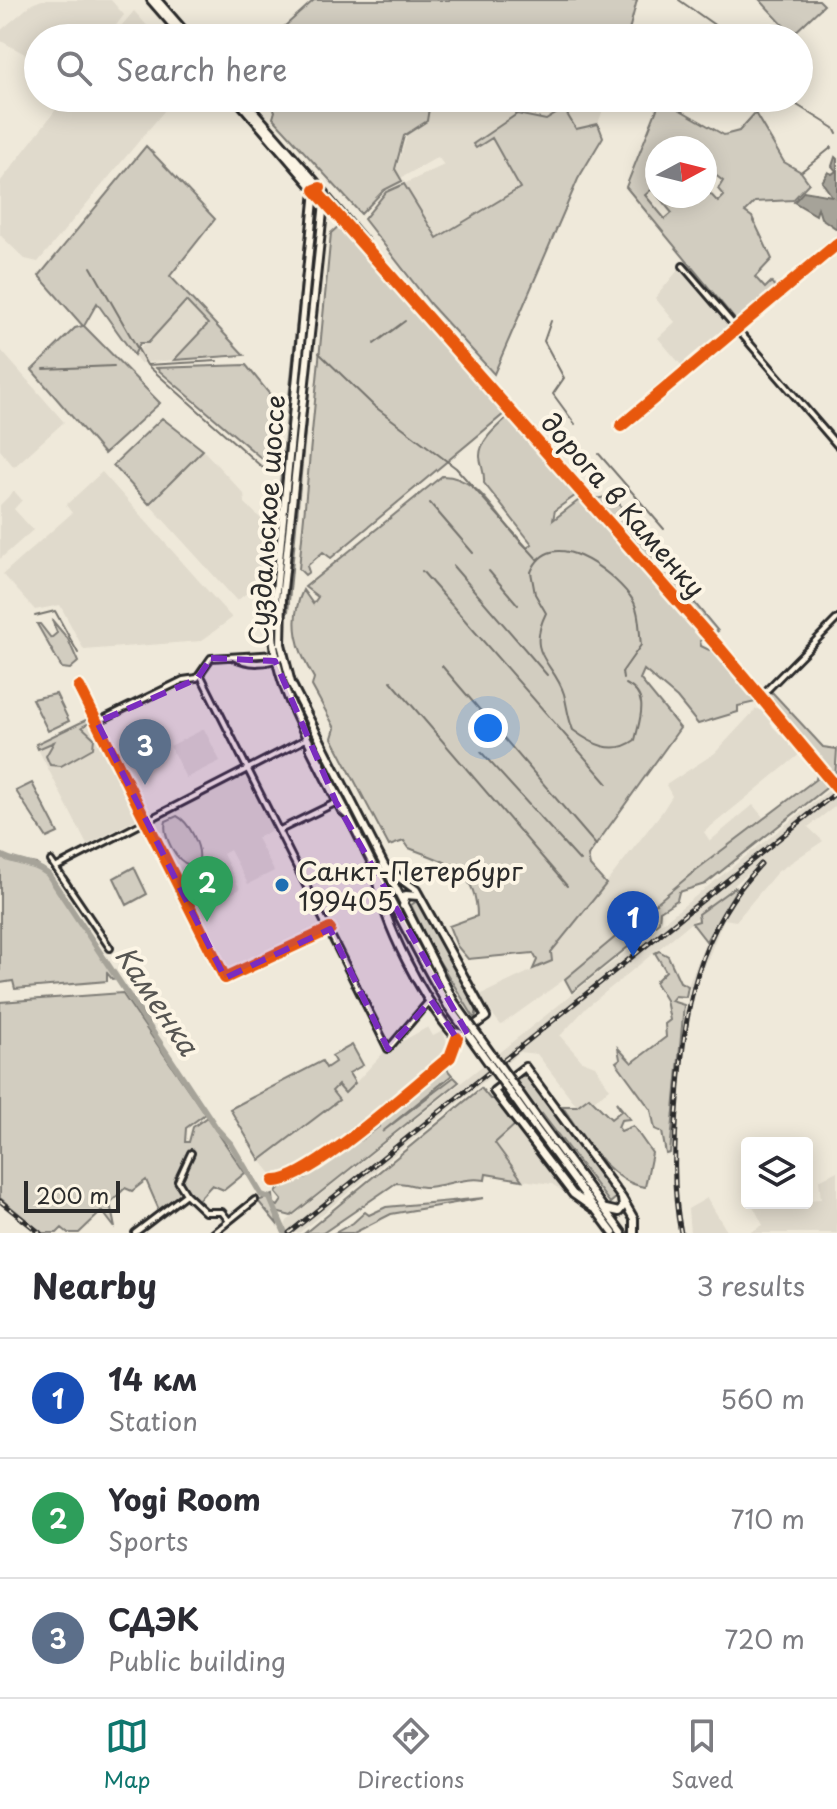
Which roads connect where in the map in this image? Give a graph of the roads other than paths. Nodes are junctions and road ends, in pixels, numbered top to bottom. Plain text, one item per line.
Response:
1 (154, 0) edge
2 (175, 24) edge
3 (249, 112) edge
4 (254, 112) edge
5 (321, 193) junction
6 (837, 244) edge
7 (683, 266) dead end
8 (738, 328) junction
9 (621, 426) dead end
10 (837, 445) edge
11 (837, 619) edge
12 (283, 656) junction
13 (274, 657) junction
14 (200, 674) junction
15 (79, 687) dead end
16 (761, 696) junction
17 (300, 719) junction
18 (97, 722) junction
19 (304, 740) junction
20 (249, 768) junction
21 (837, 788) edge
22 (336, 802) junction
23 (350, 818) junction
24 (146, 820) junction
25 (280, 830) junction
26 (51, 861) dead end
27 (384, 866) junction
28 (57, 867) junction
29 (374, 868) junction
30 (420, 898) junction
31 (403, 906) junction
32 (330, 929) junction
33 (110, 948) dead end
34 (431, 1000) junction
35 (451, 1004) junction
36 (457, 1038) junction
37 (191, 1153) dead end
38 (274, 1181) dead end
39 (186, 1194) junction
40 (622, 1198) junction
41 (255, 1200) dead end
42 (600, 1209) junction
43 (229, 1221) junction
44 (135, 1233) edge
45 (214, 1233) edge
46 (613, 1233) edge
47 (622, 1233) edge
48 (634, 1233) edge

1 - 2 main road
3 - 5 main road, дорога в Каменку
4 - 5 main road, дорога в Каменку
5 - 12 main road, Суздальское шоссе
5 - 13 main road, Суздальское шоссе
5 - 16 street, дорога в Каменку
6 - 8 street
7 - 8 street
8 - 9 street
8 - 10 street
11 - 16 street
12 - 13 street
12 - 27 main road, Суздальское шоссе
13 - 14 street
13 - 17 main road, Суздальское шоссе
14 - 18 street
14 - 20 street
15 - 18 street
16 - 21 street, дорога в Каменку
17 - 19 street
17 - 23 main road, Суздальское шоссе
18 - 24 street
19 - 20 street
19 - 22 street
20 - 24 street
20 - 25 street
22 - 23 street
22 - 25 street
23 - 29 main road, Суздальское шоссе
24 - 28 street
24 - 32 street
25 - 32 street
26 - 28 street
27 - 30 main road
27 - 31 main road, Суздальское шоссе
28 - 33 street
29 - 34 main road
29 - 35 main road, Суздальское шоссе
30 - 31 main road
30 - 36 main road
31 - 35 main road, Суздальское шоссе
32 - 34 street
34 - 36 main road
35 - 42 main road, bridge
36 - 38 street
37 - 39 street
39 - 43 street
39 - 44 street
40 - 42 main road
40 - 42 main road
40 - 48 main road
41 - 43 street
42 - 46 main road
42 - 47 main road
43 - 45 street

